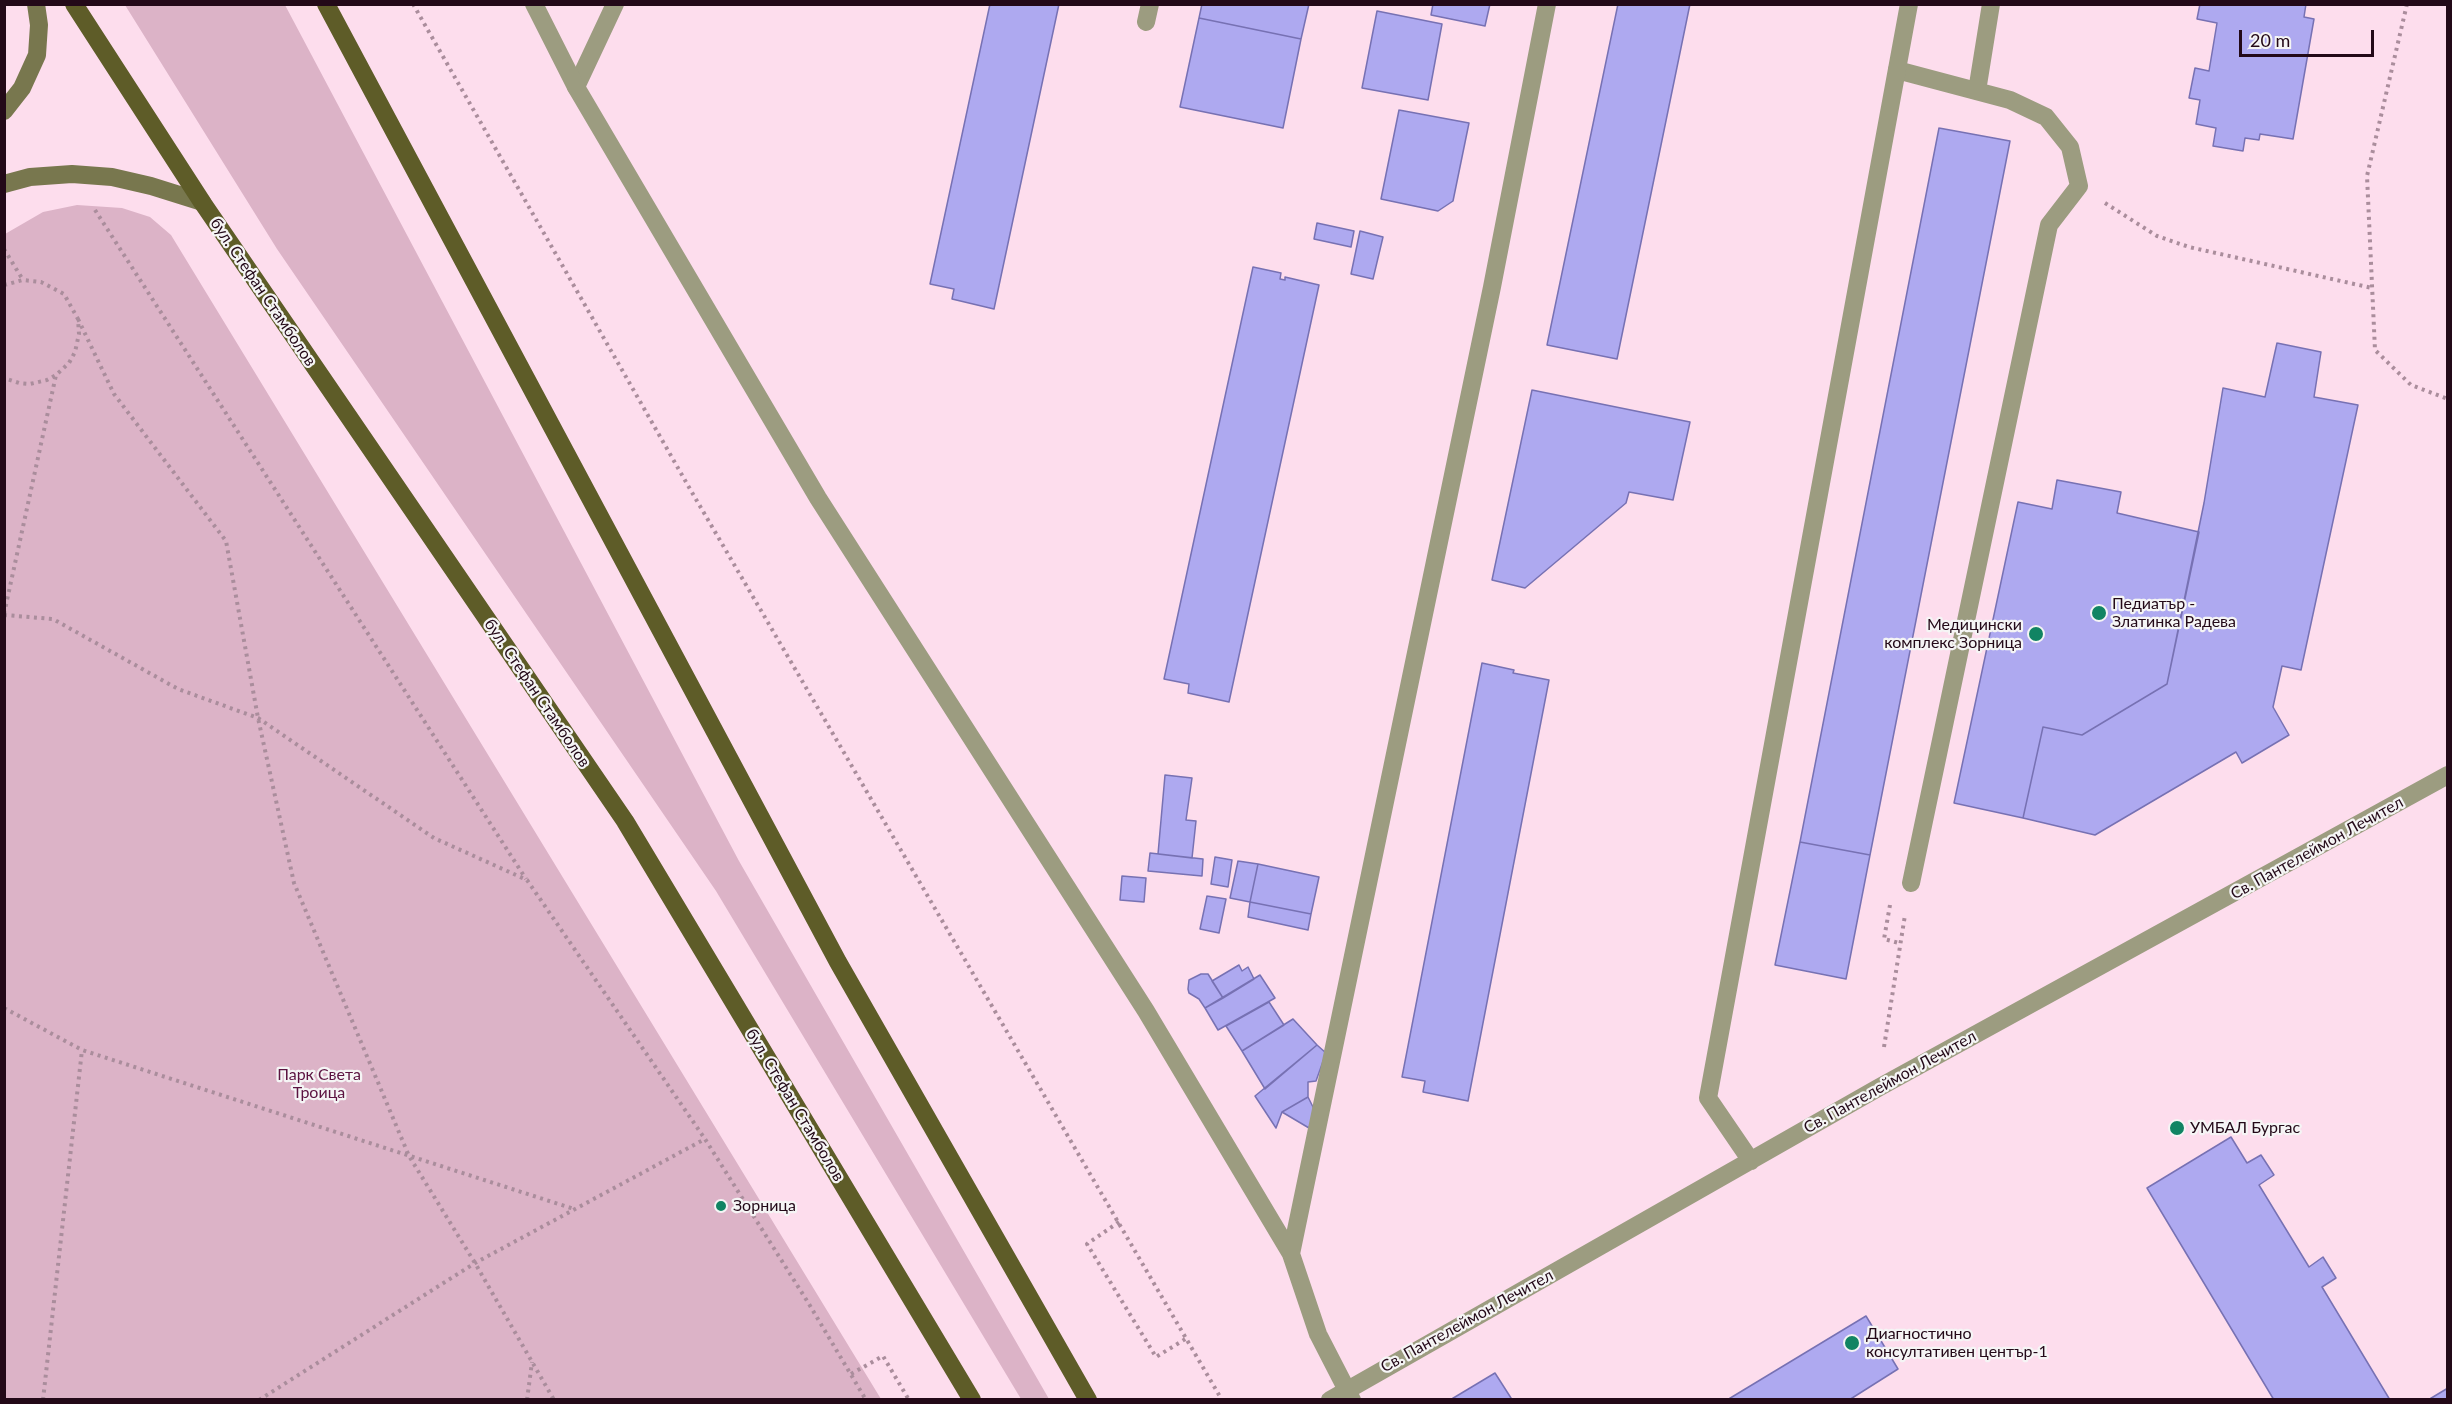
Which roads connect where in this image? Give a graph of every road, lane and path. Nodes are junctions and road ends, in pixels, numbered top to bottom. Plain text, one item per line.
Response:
1 (36, 4) edge
2 (74, 4) edge
3 (326, 4) edge
4 (413, 4) edge
5 (534, 4) edge
6 (615, 4) edge
7 (1546, 4) edge
8 (1909, 4) edge
9 (1991, 4) edge
10 (2407, 4) edge
11 (1897, 70) junction
12 (576, 87) junction
13 (1977, 91) junction
14 (4, 111) edge
15 (72, 174) junction
16 (4, 184) edge
17 (2079, 186) junction
18 (202, 202) junction
19 (4, 249) edge
20 (23, 280) junction
21 (4, 285) edge
22 (2372, 288) junction
23 (78, 319) junction
24 (56, 375) junction
25 (4, 378) edge
26 (2448, 399) edge
27 (4, 614) edge
28 (258, 718) junction
29 (2445, 780) edge
30 (527, 880) junction
31 (1911, 883) dead end
32 (1884, 939) dead end
33 (4, 1008) edge
34 (82, 1050) junction
35 (1878, 1088) junction
36 (705, 1139) junction
37 (410, 1156) junction
38 (1751, 1161) junction
39 (575, 1209) junction
40 (1119, 1222) junction
41 (1291, 1254) junction
42 (475, 1263) junction
43 (1186, 1338) junction
44 (533, 1361) junction
45 (851, 1374) junction
46 (1349, 1394) edge
47 (43, 1400) edge
48 (259, 1400) edge
49 (527, 1400) edge
50 (554, 1400) edge
51 (866, 1400) edge
52 (909, 1400) edge
53 (972, 1400) edge
54 (1088, 1400) edge
55 (1222, 1400) edge
56 (1330, 1400) edge

1 - 14 main road
2 - 18 main road, бул. Стефан Стамболов
3 - 54 main road
4 - 40 path
5 - 12 street
6 - 12 street
7 - 41 street
8 - 11 street
9 - 13 street
10 - 22 path
11 - 13 street
11 - 38 street
12 - 41 street
13 - 17 street
15 - 16 main road
15 - 18 main road
15 - 30 path
17 - 22 path
17 - 31 street
18 - 53 main road, бул. Стефан Стамболов
19 - 20 path
20 - 21 path
20 - 23 path
22 - 26 path
23 - 24 path
23 - 28 path
24 - 25 path
24 - 27 path
27 - 28 path
28 - 30 path
28 - 37 path
29 - 35 street, Св. Пантелеймон Лечител
30 - 36 path
32 - 35 path
33 - 34 path
34 - 37 path
34 - 47 path
35 - 38 street, Св. Пантелеймон Лечител
36 - 39 path
36 - 45 path
37 - 39 path
37 - 42 path
38 - 46 street, Св. Пантелеймон Лечител
39 - 42 path
40 - 43 path
40 - 43 path
41 - 46 street
42 - 44 path
42 - 48 path
43 - 55 path
44 - 49 path
44 - 50 path
45 - 51 path
45 - 52 path
46 - 56 street, Св. Пантелеймон Лечител

